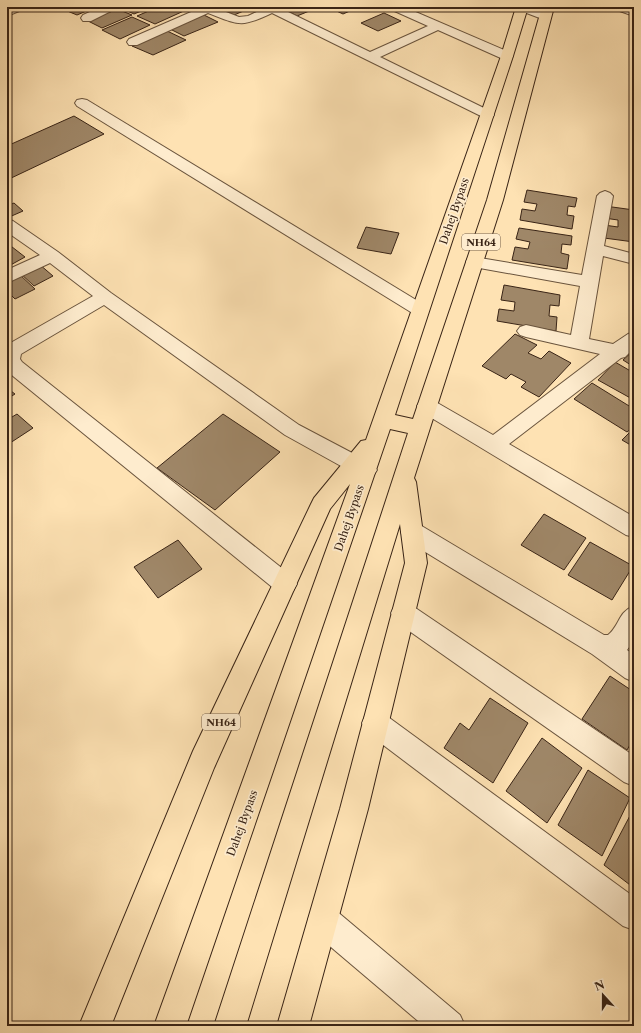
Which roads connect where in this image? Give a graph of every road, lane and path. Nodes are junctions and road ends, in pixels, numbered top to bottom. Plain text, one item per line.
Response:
1 (20, 7) edge
2 (111, 7) edge
3 (394, 7) edge
4 (521, 7) edge
5 (618, 7) edge
6 (205, 8) edge
7 (275, 8) edge
8 (7, 12) edge
9 (547, 12) edge
10 (634, 12) edge
11 (87, 18) dead end
12 (438, 26) junction
13 (133, 42) dead end
14 (507, 56) junction
15 (370, 57) junction
16 (82, 103) dead end
17 (487, 115) junction
18 (605, 196) dead end
19 (7, 224) edge
20 (596, 249) junction
21 (52, 256) junction
22 (634, 260) edge
23 (474, 262) junction
24 (7, 277) edge
25 (590, 282) junction
26 (105, 297) junction
27 (420, 310) junction
28 (526, 331) dead end
29 (634, 338) edge
30 (578, 343) junction
31 (618, 352) junction
32 (427, 406) junction
33 (380, 428) junction
34 (420, 428) junction
35 (494, 445) junction
36 (360, 467) junction
37 (404, 475) junction
38 (634, 528) edge
39 (412, 532) junction
40 (285, 584) junction
41 (403, 613) junction
42 (634, 617) edge
43 (601, 646) junction
44 (634, 670) edge
45 (375, 723) junction
46 (634, 772) edge
47 (634, 915) edge
48 (323, 920) junction
49 (95, 1026) edge
50 (170, 1026) edge
51 (230, 1026) edge
52 (293, 1026) edge
53 (449, 1026) edge

1 - 8 street
2 - 11 street
3 - 12 street
4 - 9 street
4 - 14 highway, Dahej Bypass / NH64
5 - 10 street
6 - 7 street
6 - 13 street
7 - 15 street
9 - 23 highway, NH64
12 - 14 street
12 - 15 street
14 - 17 highway, Dahej Bypass / NH64
15 - 17 street
16 - 27 street
17 - 27 highway, Dahej Bypass / NH64
18 - 20 street
19 - 21 street
20 - 22 street
20 - 25 street
21 - 24 street
21 - 26 street
23 - 25 street
23 - 32 highway, NH64
25 - 30 street
26 - 36 street
26 - 40 street
27 - 33 highway, Dahej Bypass / NH64
28 - 30 street
29 - 31 street
30 - 31 street
31 - 35 street
32 - 34 highway, NH64
32 - 35 street
33 - 34 highway
33 - 36 highway, NH64
34 - 37 highway, NH64
35 - 38 street
36 - 40 highway, NH64
36 - 50 highway, Dahej Bypass
37 - 39 highway, NH64
37 - 51 highway
39 - 41 highway, NH64
39 - 43 street
40 - 49 highway, NH64
41 - 45 highway, NH64
41 - 46 street
42 - 43 street
43 - 44 street
45 - 47 street
45 - 48 highway, NH64
48 - 52 highway, NH64
48 - 53 street

